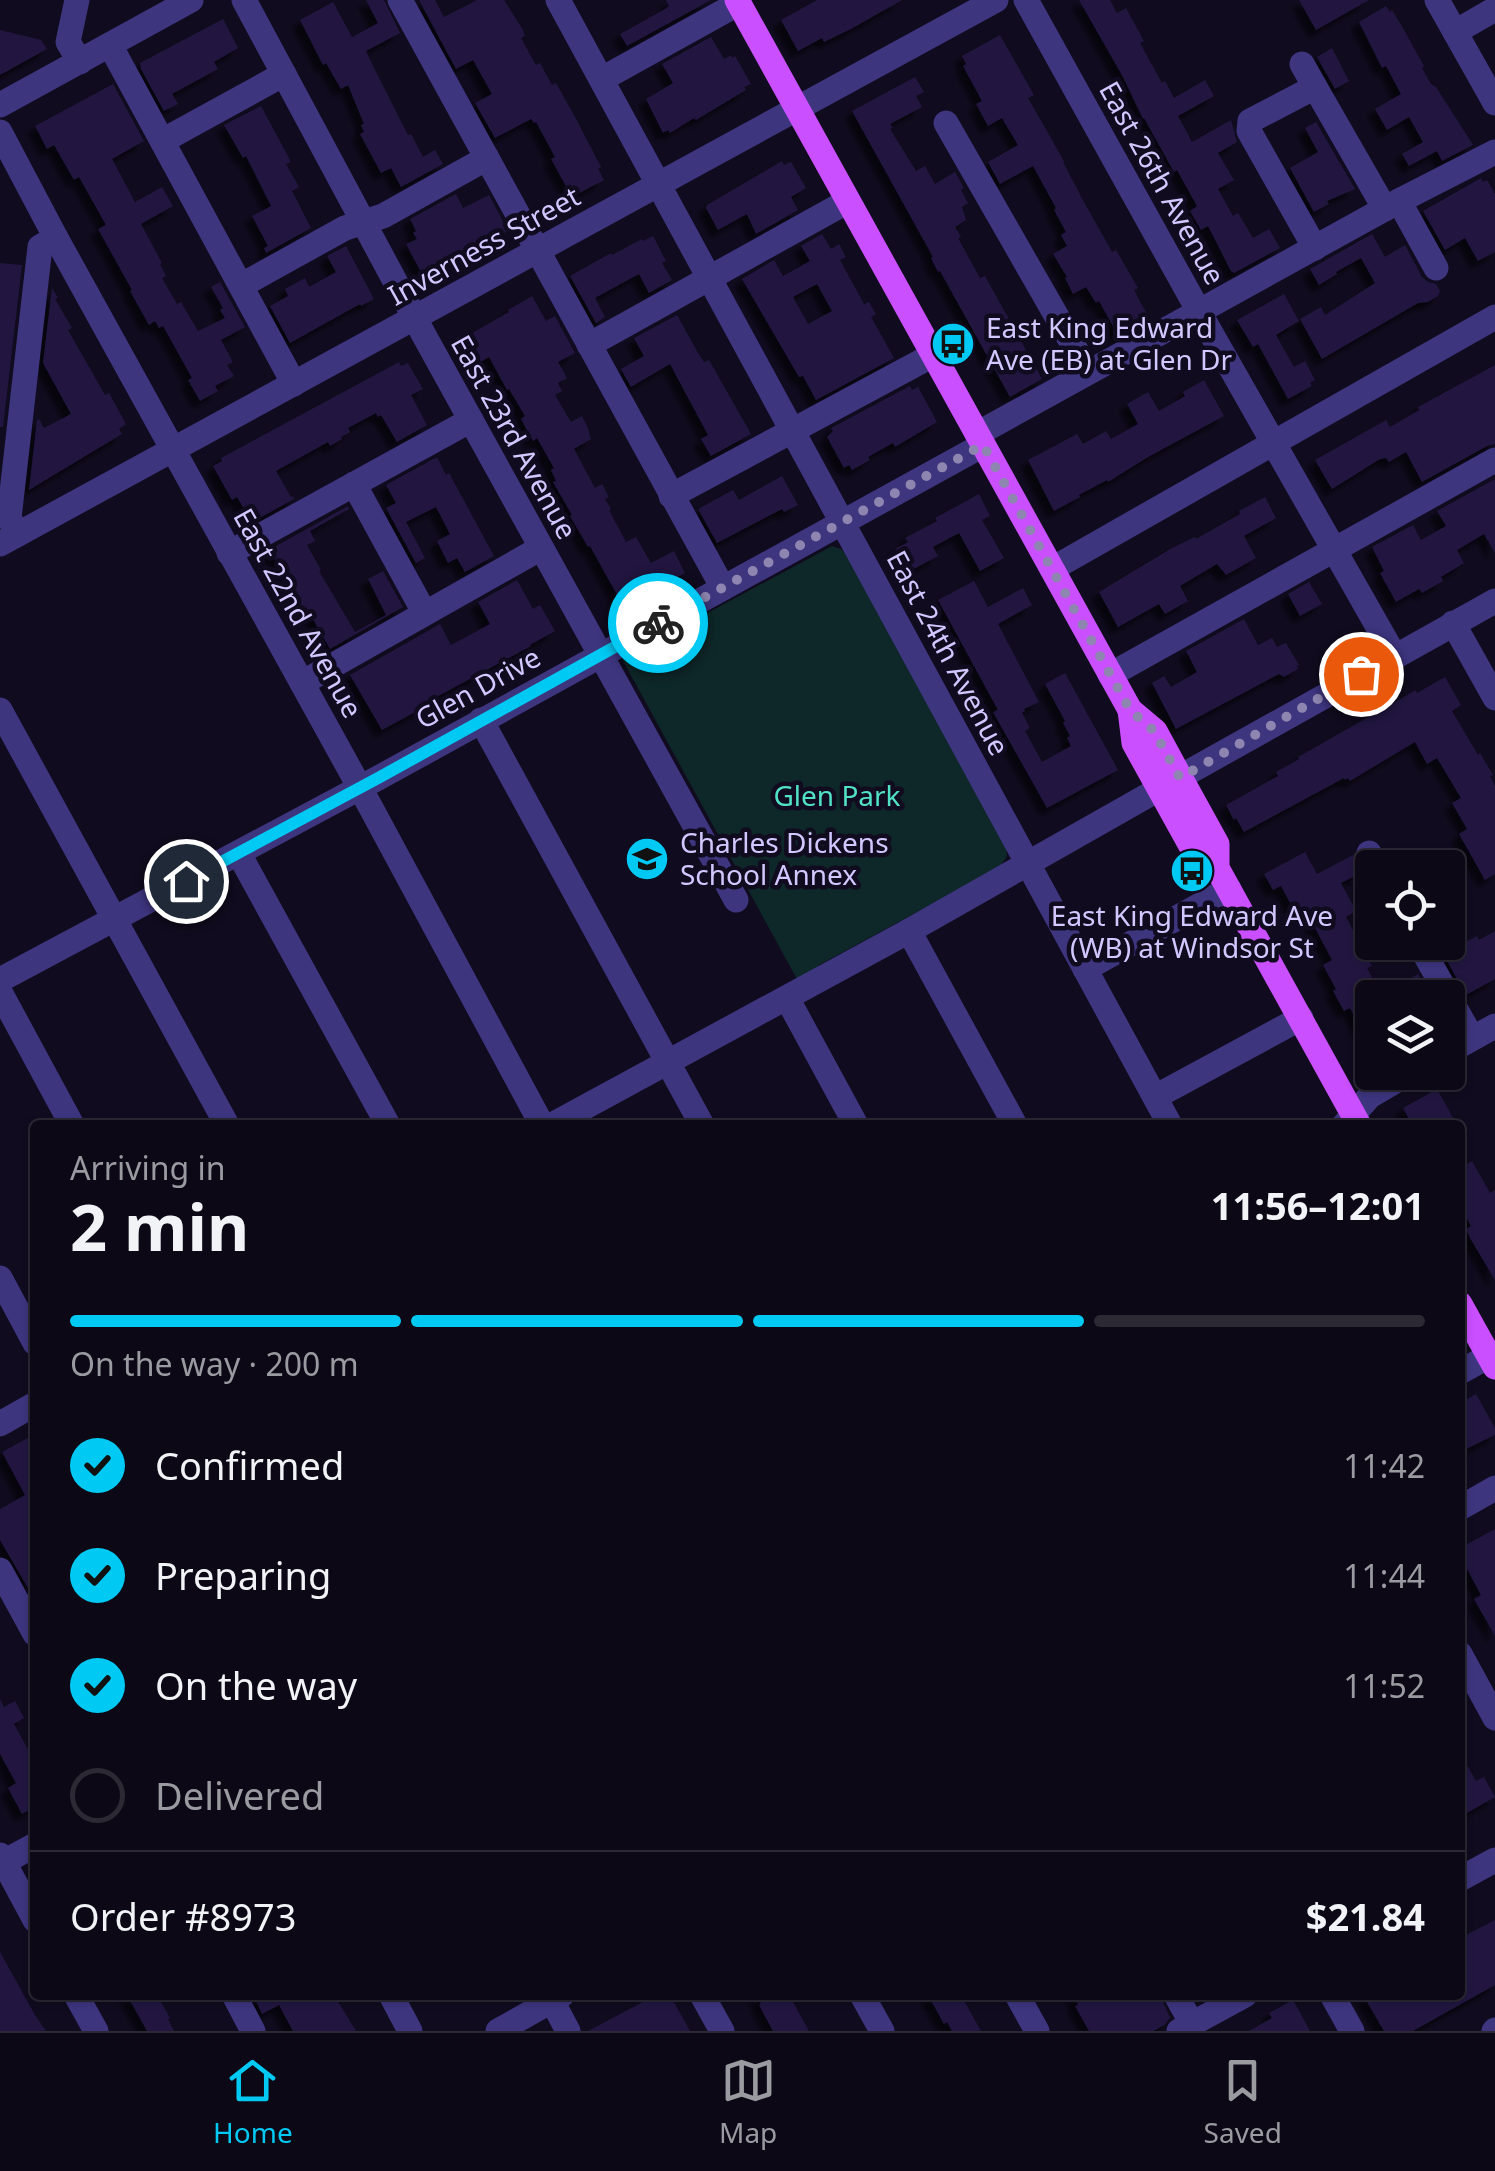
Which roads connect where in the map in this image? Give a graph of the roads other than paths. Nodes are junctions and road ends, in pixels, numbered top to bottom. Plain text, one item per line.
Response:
1 (78, 0) edge
2 (191, 0) edge
3 (244, 0) edge
4 (400, 0) edge
5 (558, 0) edge
6 (996, 0) edge
7 (1026, 0) edge
8 (1437, 0) edge
9 (738, 2) edge
10 (1495, 10) edge
11 (1455, 32) junction
12 (110, 44) junction
13 (80, 62) junction
14 (284, 74) junction
15 (602, 79) junction
16 (1495, 103) edge
17 (0, 105) edge
18 (798, 110) junction
19 (946, 123) dead end
20 (0, 132) edge
21 (164, 140) junction
22 (1495, 152) edge
23 (487, 158) junction
24 (660, 184) junction
25 (848, 202) junction
26 (1392, 205) junction
27 (363, 222) junction
28 (56, 238) junction
29 (1315, 248) junction
30 (537, 250) junction
31 (1436, 268) dead end
32 (710, 277) junction
33 (242, 285) junction
34 (1199, 312) junction
35 (1495, 317) edge
36 (415, 318) junction
37 (589, 345) junction
38 (933, 355) junction
39 (1088, 371) junction
40 (294, 384) junction
41 (471, 420) junction
42 (794, 431) junction
43 (980, 440) junction
44 (1274, 444) junction
45 (174, 449) junction
46 (1495, 460) edge
47 (354, 484) junction
48 (671, 496) junction
49 (843, 522) junction
50 (9, 539) edge
51 (542, 548) junction
52 (1334, 550) junction
53 (229, 553) junction
54 (1052, 570) junction
55 (723, 588) junction
56 (1495, 600) edge
57 (424, 612) junction
58 (1454, 624) junction
59 (600, 655) junction
60 (1394, 656) junction
61 (1110, 675) junction
62 (302, 683) junction
63 (1495, 698) edge
64 (0, 710) edge
65 (480, 720) junction
66 (1170, 783) junction
67 (360, 788) junction
68 (239, 854) junction
69 (1028, 864) junction
70 (1223, 878) junction
71 (736, 900) dead end
72 (114, 918) junction
73 (908, 931) junction
74 (1431, 960) edge
75 (1085, 969) junction
76 (0, 980) edge
77 (0, 992) edge
78 (787, 998) junction
79 (1301, 1018) junction
80 (1486, 1037) edge
81 (668, 1062) junction
82 (1380, 1090) edge
83 (1155, 1098) junction
84 (69, 1120) edge
85 (224, 1120) edge
86 (385, 1120) edge
87 (539, 1120) edge
88 (561, 1120) edge
89 (699, 1120) edge
90 (853, 1120) edge
91 (1012, 1120) edge
92 (1167, 1120) edge
93 (1351, 1120) edge
94 (1353, 1120) edge
95 (0, 1278) edge
96 (1465, 1313) edge
97 (30, 1333) edge
98 (1492, 1362) edge
99 (1465, 1370) edge
100 (30, 1407) edge
101 (0, 1424) edge
102 (1495, 1488) edge
103 (1465, 1505) edge
104 (0, 1570) edge
105 (30, 1625) edge
106 (1465, 1663) edge
107 (1495, 1718) edge
108 (30, 1847) edge
109 (1495, 1860) edge
110 (1, 1861) edge
111 (1465, 1875) edge
112 (30, 1911) edge
113 (79, 2000) edge
114 (237, 2000) edge
115 (393, 2000) edge
116 (549, 2000) edge
117 (555, 2000) edge
118 (705, 2000) edge
119 (865, 2000) edge
120 (1020, 2000) edge
121 (1177, 2000) edge
122 (1235, 2000) edge
123 (1335, 2000) edge
124 (1185, 2027) edge
125 (96, 2031) edge
126 (253, 2031) edge
127 (410, 2031) edge
128 (498, 2031) edge
129 (568, 2031) edge
130 (722, 2031) edge
131 (882, 2031) edge
132 (1037, 2031) edge
133 (1352, 2031) edge

1 - 13 street
2 - 12 street
3 - 14 street, East 23rd Avenue
4 - 23 street
5 - 15 street, East 24th Avenue
6 - 18 street, Inverness Street
7 - 34 street, East 26th Avenue
8 - 11 street
9 - 15 street
9 - 18 main road
10 - 11 street
11 - 16 street
12 - 13 street
12 - 21 street
13 - 17 street
14 - 21 street
14 - 27 street, East 23rd Avenue
15 - 24 street, East 24th Avenue
18 - 24 street, Inverness Street
18 - 25 main road
19 - 39 street
20 - 28 street, East 22nd Avenue
21 - 33 street
22 - 26 street, Glen Drive
23 - 27 street
23 - 30 street
24 - 30 street, Inverness Street
24 - 32 street, East 24th Avenue
25 - 32 street
25 - 38 main road
26 - 29 street, Glen Drive
26 - 29 street
26 - 31 street
27 - 33 street
27 - 36 street, East 23rd Avenue
28 - 45 street, East 22nd Avenue
28 - 50 street
29 - 34 street, Glen Drive
30 - 36 street, Inverness Street
30 - 37 street
32 - 37 street
32 - 42 street, East 24th Avenue
33 - 40 street
34 - 39 street, Glen Drive
34 - 44 street, East 26th Avenue
35 - 44 street
36 - 40 street, Inverness Street
36 - 41 street, East 23rd Avenue
37 - 48 street
38 - 42 street
38 - 43 main road
39 - 43 street, Glen Drive
40 - 45 street, Inverness Street
41 - 47 street
41 - 51 street, East 23rd Avenue
42 - 48 street
42 - 49 street, East 24th Avenue
43 - 49 street, Glen Drive
43 - 54 main road
44 - 52 street, East 26th Avenue
44 - 54 street
45 - 50 street, Inverness Street
45 - 53 street, East 22nd Avenue
46 - 52 street
47 - 53 street
47 - 57 street
48 - 55 street
49 - 55 street, Glen Drive
49 - 69 street, East 24th Avenue
51 - 57 street
51 - 59 street, East 23rd Avenue
52 - 60 street, East 26th Avenue
52 - 61 street
53 - 62 street, East 22nd Avenue
54 - 61 main road
55 - 59 street, Glen Drive
56 - 58 street
57 - 62 street
58 - 60 street
58 - 63 street
59 - 65 street, Glen Drive
59 - 71 street, East 23rd Avenue
60 - 66 street
61 - 66 main road
62 - 67 street, East 22nd Avenue
64 - 72 street
65 - 67 street, Glen Drive
65 - 81 street
66 - 69 street
66 - 70 main road
67 - 68 street, Glen Drive
67 - 87 street, East 22nd Avenue
68 - 72 street, Glen Drive
68 - 86 street
69 - 73 street
69 - 75 street, East 24th Avenue
70 - 75 street
70 - 79 main road
72 - 76 street, Glen Drive
72 - 85 street
73 - 78 street
73 - 91 street
74 - 80 street
75 - 83 street, East 24th Avenue
77 - 84 street
78 - 81 street
78 - 90 street
79 - 83 street
79 - 93 main road
81 - 88 street
81 - 89 street
82 - 94 street
83 - 92 street, East 24th Avenue
95 - 97 street
96 - 98 main road
98 - 99 street
100 - 101 street
102 - 103 street
104 - 105 street
106 - 107 street
108 - 110 street
109 - 111 street
110 - 112 street
113 - 125 street
114 - 126 street
115 - 127 street
116 - 128 street
117 - 129 street
118 - 130 street
119 - 131 street
120 - 132 street
121 - 124 street
122 - 124 street
123 - 133 street

